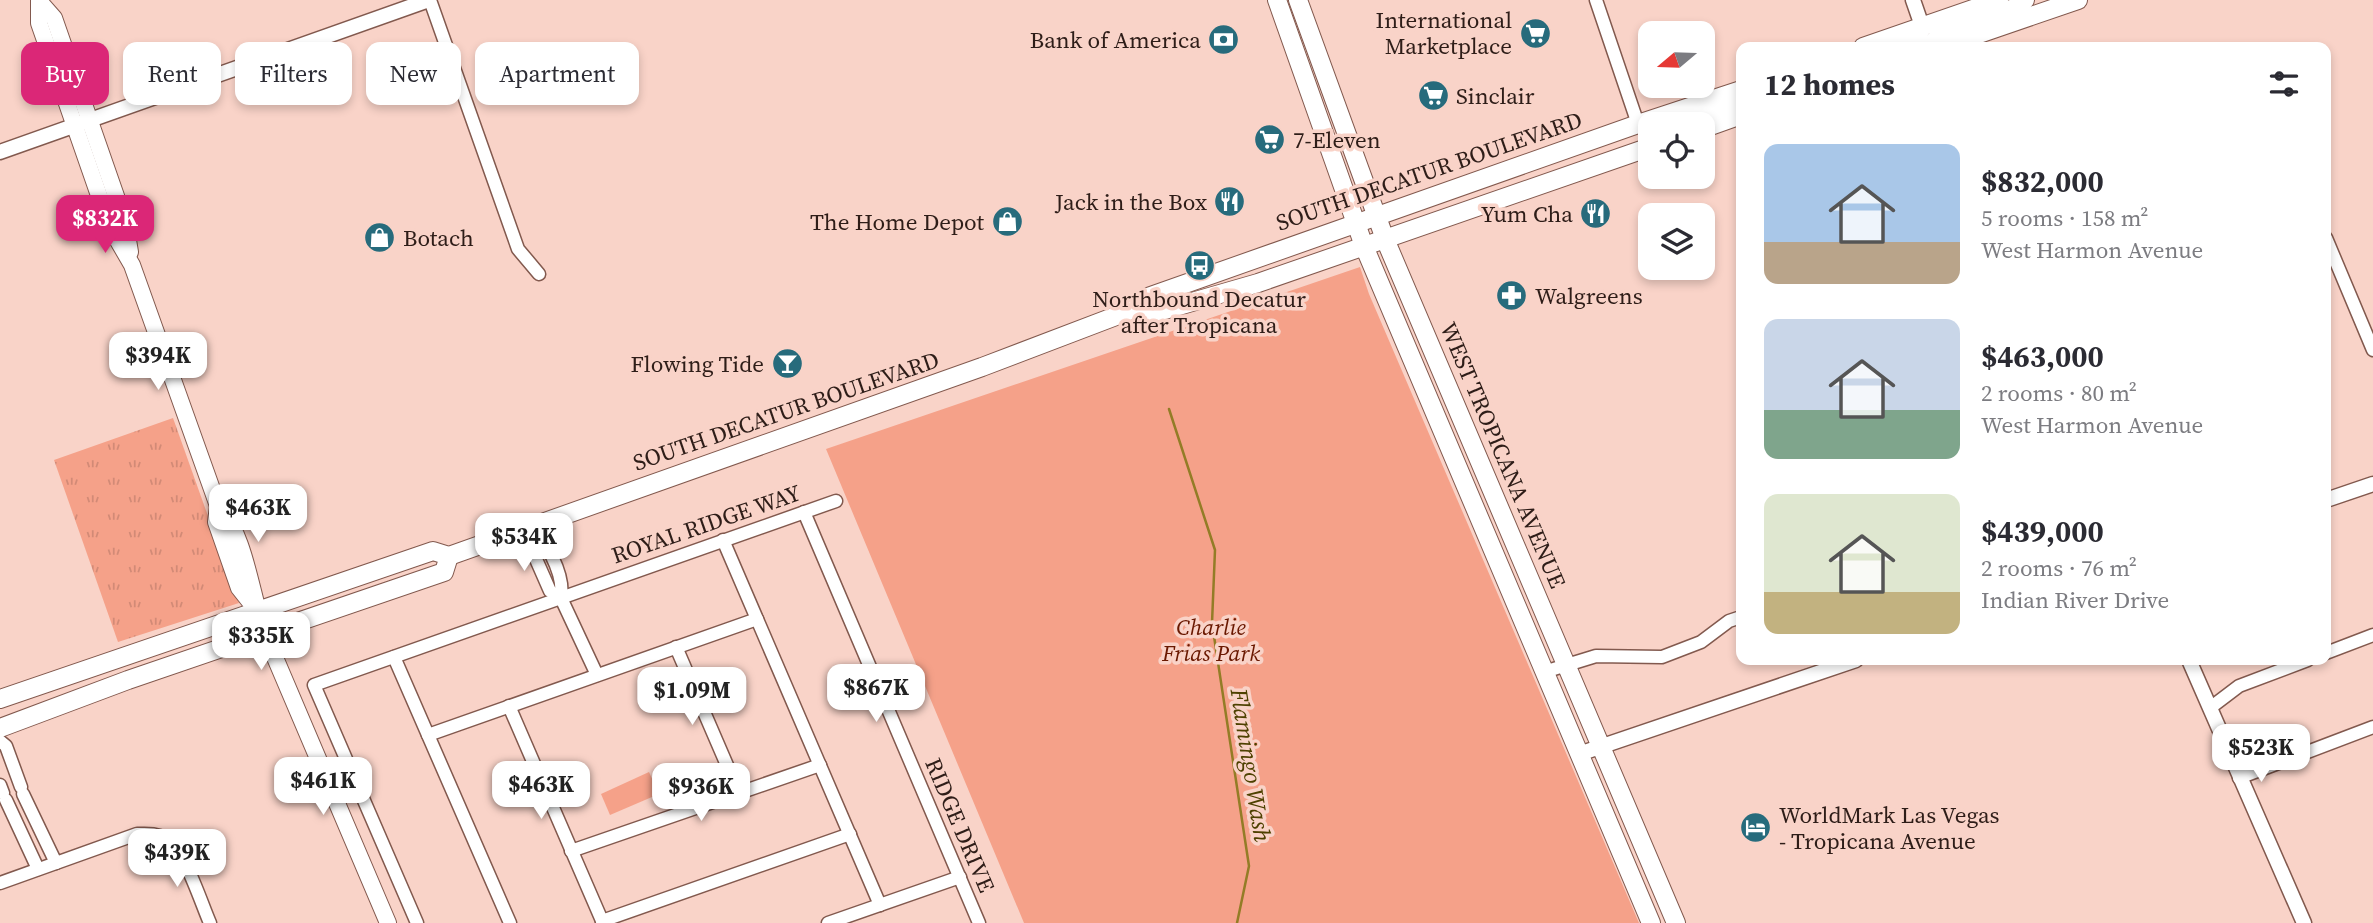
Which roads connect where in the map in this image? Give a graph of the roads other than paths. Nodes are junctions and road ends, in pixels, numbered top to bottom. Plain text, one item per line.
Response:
1 (39, 0) edge
2 (430, 0) edge
3 (1277, 0) edge
4 (1288, 0) edge
5 (1298, 0) edge
6 (1596, 0) edge
7 (1913, 0) edge
8 (1999, 0) edge
9 (2025, 0) edge
10 (2078, 0) edge
11 (1922, 26) junction
12 (1877, 42) edge
13 (1912, 42) edge
14 (1934, 42) edge
15 (1956, 42) edge
16 (1328, 82) junction
17 (1736, 93) edge
18 (1736, 97) edge
19 (1675, 112) edge
20 (1713, 112) edge
21 (1736, 117) edge
22 (82, 123) junction
23 (1638, 124) junction
24 (1715, 124) edge
25 (1638, 149) edge
26 (0, 152) edge
27 (1569, 175) junction
28 (1376, 216) junction
29 (1355, 223) junction
30 (1385, 239) junction
31 (1364, 246) junction
32 (2331, 250) edge
33 (539, 274) dead end
34 (1137, 308) junction
35 (2373, 351) edge
36 (2373, 484) edge
37 (2331, 498) edge
38 (835, 501) dead end
39 (804, 512) junction
40 (533, 526) junction
41 (1509, 535) junction
42 (723, 540) junction
43 (1489, 544) junction
44 (449, 555) junction
45 (561, 598) junction
46 (256, 610) junction
47 (757, 619) junction
48 (1736, 619) edge
49 (265, 634) junction
50 (2373, 635) edge
51 (676, 647) junction
52 (2331, 651) edge
53 (394, 657) junction
54 (1566, 664) junction
55 (1841, 665) edge
56 (2191, 665) edge
57 (2295, 665) edge
58 (1544, 672) junction
59 (597, 675) junction
60 (0, 699) edge
61 (509, 706) junction
62 (2210, 708) junction
63 (2373, 727) edge
64 (0, 728) edge
65 (428, 735) junction
66 (0, 741) edge
67 (1601, 747) junction
68 (1579, 754) junction
69 (820, 765) junction
70 (2239, 778) junction
71 (3, 793) edge
72 (739, 793) junction
73 (850, 834) junction
74 (571, 851) junction
75 (56, 863) junction
76 (38, 869) junction
77 (960, 877) junction
78 (0, 883) edge
79 (1662, 892) junction
80 (1641, 901) junction
81 (880, 905) junction
82 (602, 922) edge
83 (209, 923) edge
84 (388, 923) edge
85 (417, 923) edge
86 (510, 923) edge
87 (828, 923) edge
88 (979, 923) edge
89 (1651, 923) edge
90 (1675, 923) edge
91 (2304, 923) edge

1 - 22 main road
2 - 22 street
2 - 33 street
3 - 29 main road, WEST TROPICANA AVENUE
4 - 16 main road
5 - 16 main road, WEST TROPICANA AVENUE
6 - 23 street
7 - 11 street
8 - 11 main road
9 - 14 main road
10 - 15 main road
11 - 12 main road
11 - 13 main road
16 - 28 main road, WEST TROPICANA AVENUE
17 - 19 main road, SOUTH DECATUR BOULEVARD
18 - 20 main road
21 - 24 main road
22 - 26 street
22 - 46 main road
23 - 27 main road
23 - 28 main road, SOUTH DECATUR BOULEVARD
25 - 27 main road, SOUTH DECATUR BOULEVARD
27 - 30 main road, SOUTH DECATUR BOULEVARD
28 - 29 main road, SOUTH DECATUR BOULEVARD
28 - 30 main road, WEST TROPICANA AVENUE
29 - 31 main road, WEST TROPICANA AVENUE
29 - 34 main road, SOUTH DECATUR BOULEVARD
30 - 31 main road, SOUTH DECATUR BOULEVARD
30 - 41 main road, WEST TROPICANA AVENUE
31 - 34 main road, SOUTH DECATUR BOULEVARD
31 - 43 main road, WEST TROPICANA AVENUE
32 - 35 street
34 - 40 main road, SOUTH DECATUR BOULEVARD
36 - 37 street
38 - 39 street, ROYAL RIDGE WAY
39 - 42 street, ROYAL RIDGE WAY
39 - 77 street, RIDGE DRIVE
40 - 44 main road, SOUTH DECATUR BOULEVARD
40 - 45 street
41 - 43 main road
41 - 54 main road, WEST TROPICANA AVENUE
42 - 45 street, ROYAL RIDGE WAY
42 - 47 street
43 - 58 main road, WEST TROPICANA AVENUE
44 - 46 main road, SOUTH DECATUR BOULEVARD
44 - 49 main road, SOUTH DECATUR BOULEVARD
45 - 53 street, ROYAL RIDGE WAY
45 - 59 street
46 - 49 main road
46 - 60 main road, SOUTH DECATUR BOULEVARD
47 - 51 street
47 - 69 street
48 - 54 street
49 - 64 main road, SOUTH DECATUR BOULEVARD
49 - 84 main road
50 - 52 street
51 - 59 street
51 - 72 street
53 - 65 street
53 - 85 street, ROYAL RIDGE WAY
54 - 58 street
54 - 67 main road, WEST TROPICANA AVENUE
55 - 67 street
56 - 62 street
57 - 62 street
58 - 68 main road, WEST TROPICANA AVENUE
59 - 61 street
61 - 65 street
61 - 74 street
62 - 70 street
63 - 70 street
65 - 86 street
66 - 75 street
67 - 68 street
67 - 79 main road, WEST TROPICANA AVENUE
68 - 80 main road, WEST TROPICANA AVENUE
69 - 72 street
69 - 73 street
70 - 91 street
71 - 76 street
72 - 74 street
73 - 81 street
73 - 82 street
74 - 82 street
75 - 76 street
75 - 83 street
76 - 78 street
77 - 81 street
77 - 88 street, RIDGE DRIVE
79 - 80 main road
79 - 90 main road, WEST TROPICANA AVENUE
80 - 89 main road, WEST TROPICANA AVENUE
81 - 87 street

